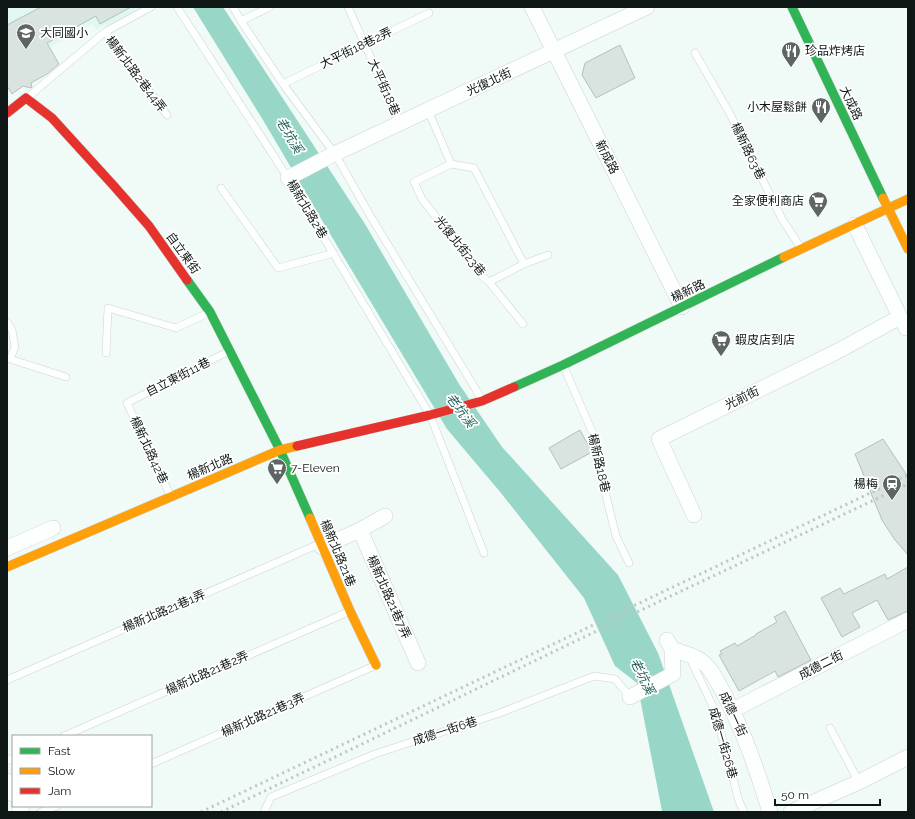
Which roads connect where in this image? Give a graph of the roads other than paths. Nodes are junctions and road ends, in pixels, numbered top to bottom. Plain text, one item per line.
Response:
1 (151, 7) edge
2 (177, 7) edge
3 (233, 7) edge
4 (270, 7) edge
5 (348, 7) edge
6 (532, 7) edge
7 (647, 7) edge
8 (792, 7) edge
9 (429, 12) dead end
10 (241, 21) junction
11 (105, 32) junction
12 (365, 44) junction
13 (554, 51) junction
14 (695, 53) dead end
15 (283, 84) junction
16 (26, 98) junction
17 (428, 110) junction
18 (7, 113) edge
19 (167, 116) dead end
20 (400, 124) junction
21 (333, 155) junction
22 (451, 164) junction
23 (291, 176) junction
24 (221, 188) dead end
25 (908, 199) edge
26 (888, 209) junction
27 (855, 225) junction
28 (801, 249) junction
29 (908, 249) edge
30 (334, 253) junction
31 (548, 255) dead end
32 (524, 264) junction
33 (489, 282) junction
34 (682, 307) junction
35 (210, 312) junction
36 (7, 322) edge
37 (904, 322) edge
38 (523, 324) dead end
39 (229, 351) junction
40 (106, 353) dead end
41 (8, 360) edge
42 (563, 365) junction
43 (66, 377) dead end
44 (480, 402) junction
45 (127, 403) joint
46 (430, 415) junction
47 (280, 450) junction
48 (171, 496) junction
49 (694, 515) dead end
50 (385, 516) dead end
51 (53, 528) dead end
52 (360, 530) junction
53 (322, 545) junction
54 (7, 548) edge
55 (484, 554) dead end
56 (629, 563) dead end
57 (7, 567) edge
58 (350, 611) junction
59 (908, 620) edge
60 (688, 654) junction
61 (418, 663) dead end
62 (376, 665) joint
63 (7, 680) edge
64 (630, 697) joint
65 (733, 710) junction
66 (830, 728) dead end
67 (66, 735) edge
68 (908, 757) edge
69 (152, 764) edge
70 (7, 781) edge
71 (859, 782) junction
72 (12, 792) edge
73 (54, 807) edge
74 (41, 812) edge
75 (264, 812) edge
76 (744, 812) edge
77 (770, 812) edge
78 (791, 812) edge

1 - 11 lane, 楊新北路2巷44弄
2 - 23 lane, 楊新北路2巷
3 - 10 lane
4 - 10 lane
5 - 12 lane, 大平街18巷
6 - 13 street, 新成路
7 - 13 street, 光復北街
8 - 26 street, 大成路
9 - 12 lane, 大平街18巷2弄
10 - 15 lane
11 - 16 lane, 楊新北路2巷44弄
11 - 19 lane, 楊新北路2巷44弄
12 - 15 lane, 大平街18巷2弄
12 - 20 lane, 大平街18巷
13 - 17 street, 光復北街
13 - 34 street, 新成路
14 - 28 lane, 楊新路63巷
15 - 21 lane
16 - 18 street
16 - 35 street, 自立東街
17 - 20 street, 光復北街
17 - 22 lane
20 - 21 street, 光復北街
21 - 23 street, 光復北街
21 - 44 lane
22 - 32 lane
22 - 33 lane, 光復北街23巷
23 - 30 lane, 楊新北路2巷
24 - 30 lane
25 - 26 street, 楊新路
26 - 27 street, 楊新路
26 - 29 street, 大成路
27 - 28 street, 楊新路
27 - 37 street
28 - 34 street, 楊新路
30 - 46 lane, 楊新北路2巷
31 - 32 lane, 光復北街23巷
32 - 33 lane, 光復北街23巷
33 - 38 lane
34 - 42 street, 楊新路
35 - 39 street, 自立東街
35 - 40 lane
36 - 41 lane
37 - 49 street, 光前街
39 - 45 lane, 自立東街11巷
39 - 47 street, 自立東街
41 - 43 lane
42 - 44 street, 楊新路
42 - 56 lane, 楊新路18巷
44 - 46 street, 楊新路
45 - 48 lane, 楊新北路42巷
46 - 47 street, 楊新北路
46 - 55 lane, 楊新北路2巷
47 - 48 street, 楊新北路
47 - 53 street, 楊新北路21巷
48 - 57 street, 楊新北路
50 - 52 street
51 - 54 street
52 - 53 street
52 - 61 street, 楊新北路21巷7弄
53 - 58 street, 楊新北路21巷
53 - 63 lane, 楊新北路21巷1弄
58 - 62 street, 楊新北路21巷
58 - 67 lane, 楊新北路21巷2弄
59 - 65 street, 成德二街
60 - 64 street, 成德一街
60 - 65 street, 成德一街
60 - 76 lane, 成德一街26巷
62 - 69 lane, 楊新北路21巷3弄
64 - 75 lane, 成德一街6巷
65 - 77 street, 成德一街
66 - 71 lane
68 - 71 street
70 - 72 street
71 - 78 street
73 - 74 lane

